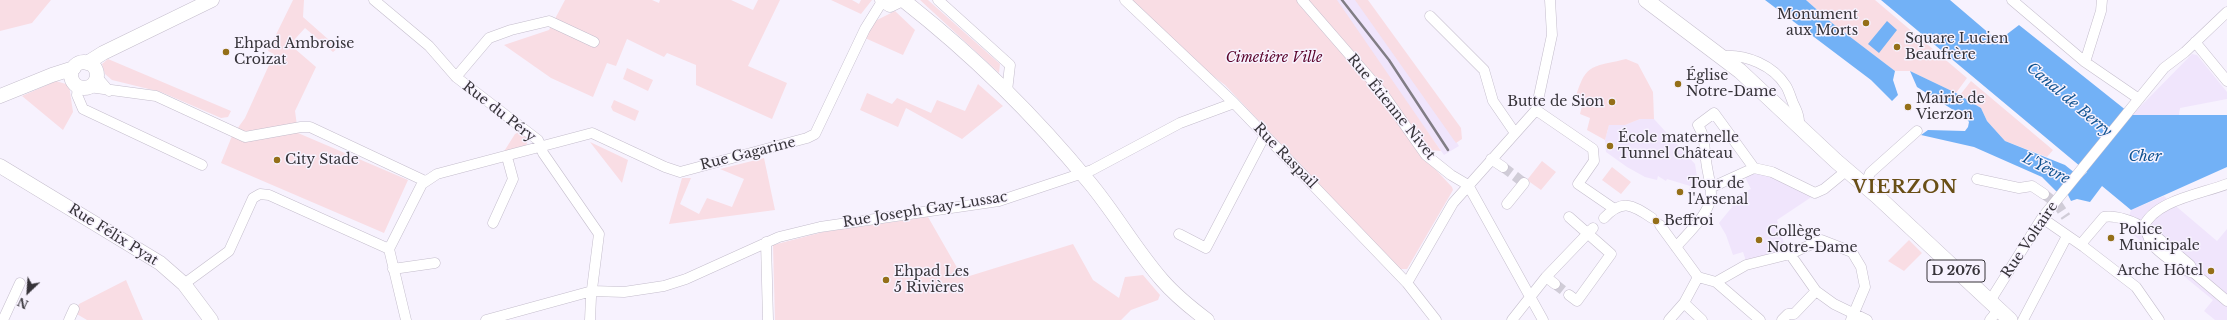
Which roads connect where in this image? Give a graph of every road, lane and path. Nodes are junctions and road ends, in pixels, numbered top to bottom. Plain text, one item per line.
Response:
1 (212, 0) edge
2 (374, 0) edge
3 (883, 0) edge
4 (900, 0) edge
5 (903, 0) edge
6 (938, 0) edge
7 (1125, 0) edge
8 (1302, 0) edge
9 (1550, 0) edge
10 (1646, 0) edge
11 (2012, 0) edge
12 (2102, 0) edge
13 (2227, 12) edge
14 (1430, 16) dead end
15 (594, 42) dead end
16 (2195, 42) junction
17 (1722, 56) junction
18 (2085, 62) junction
19 (84, 75) junction
20 (456, 77) junction
21 (2227, 81) edge
22 (1007, 91) junction
23 (0, 96) edge
24 (2136, 102) junction
25 (1234, 103) junction
26 (1536, 110) junction
27 (1799, 127) junction
28 (1917, 131) dead end
29 (1516, 133) junction
30 (1265, 135) junction
31 (540, 147) junction
32 (507, 157) junction
33 (1491, 159) junction
34 (202, 165) dead end
35 (0, 166) edge
36 (1503, 167) tunnel mouth
37 (1754, 168) junction
38 (1846, 171) junction
39 (1082, 174) junction
40 (1977, 179) dead end
41 (425, 181) junction
42 (1524, 183) dead end
43 (1468, 184) junction
44 (2227, 184) edge
45 (1865, 186) junction
46 (1710, 188) junction
47 (2044, 194) tunnel mouth
48 (1507, 204) dead end
49 (1614, 208) junction
50 (1569, 217) dead end
51 (1604, 218) dead end
52 (1652, 218) dead end
53 (2042, 218) junction
54 (493, 223) dead end
55 (1660, 225) dead end
56 (1590, 230) junction
57 (2146, 231) junction
58 (1179, 234) dead end
59 (2067, 236) junction
60 (766, 242) junction
61 (2081, 244) junction
62 (1676, 247) junction
63 (389, 249) junction
64 (1790, 254) junction
65 (435, 263) dead end
66 (393, 269) junction
67 (1546, 277) junction
68 (1698, 278) junction
69 (1716, 282) junction
70 (20, 283) dead end
71 (1407, 283) junction
72 (184, 284) junction
73 (1555, 284) tunnel mouth
74 (592, 291) junction
75 (1816, 291) junction
76 (1530, 298) junction
77 (1573, 298) dead end
78 (2227, 301) edge
79 (1686, 305) junction
80 (74, 309) dead end
81 (1993, 310) edge
82 (1854, 317) edge
83 (3, 320) edge
84 (69, 320) edge
85 (211, 320) edge
86 (406, 320) edge
87 (486, 320) edge
88 (590, 320) edge
89 (768, 320) edge
90 (1207, 320) edge
91 (1436, 320) edge
92 (1512, 320) edge
93 (1543, 320) edge
94 (1669, 320) edge
95 (1677, 320) edge
96 (1702, 320) edge
97 (1760, 320) edge
98 (1782, 320) edge
99 (1867, 320) edge
100 (2010, 320) edge
101 (2023, 320) edge
102 (2159, 320) edge

1 - 19 street
2 - 20 street, Rue du Péry
3 - 4 street
3 - 31 street, Rue Gagarine
5 - 22 street
6 - 22 street
7 - 25 street, Rue Raspail
8 - 43 street, Rue Étienne Nivet
9 - 26 street
10 - 17 main road, D 2076
11 - 18 street
12 - 18 street
13 - 16 street, Rue Voltaire
14 - 29 street
15 - 20 street
16 - 21 street
16 - 24 street, Rue Voltaire
17 - 27 main road, D 2076
17 - 27 street
18 - 24 street
19 - 23 street
19 - 34 street
19 - 41 street
20 - 31 street, Rue du Péry
22 - 39 street
24 - 53 street, Rue Voltaire
25 - 30 street, Rue Raspail
25 - 39 street, Rue Joseph Gay-Lussac
26 - 29 street
26 - 49 street
27 - 38 main road, D 2076
28 - 45 street
29 - 33 street
30 - 58 street
30 - 71 street, Rue Raspail
31 - 32 street, Rue Gagarine
31 - 74 street, Rue du Péry
32 - 41 street, Rue Gagarine
32 - 54 street
33 - 36 street
33 - 43 street
35 - 72 street, Rue Félix Pyat
37 - 38 street
37 - 46 street
37 - 46 street
38 - 45 main road, D 2076
39 - 60 street, Rue Joseph Gay-Lussac
39 - 90 street
40 - 47 street
41 - 63 street
42 - 48 street
43 - 71 street
43 - 76 street
44 - 57 street
45 - 81 main road, D 2076
46 - 62 street
49 - 51 street
49 - 52 street
50 - 56 street
53 - 59 street
53 - 81 street, Rue Voltaire
55 - 62 street
56 - 67 street
56 - 77 street
57 - 61 street
57 - 78 street
59 - 61 street
59 - 101 street
60 - 74 street, Rue Joseph Gay-Lussac
60 - 89 street
61 - 102 street
62 - 68 street
63 - 66 street
63 - 72 street
64 - 69 street
64 - 75 street
64 - 82 street
65 - 66 street
66 - 86 street
67 - 73 street
67 - 76 street
68 - 69 street
68 - 79 street
69 - 97 street
70 - 83 street
71 - 91 street, Rue Raspail
72 - 85 street, Rue Félix Pyat
74 - 87 street, Rue Joseph Gay-Lussac
74 - 88 street, Rue du Péry
75 - 82 street
75 - 98 street
76 - 92 street
76 - 93 street
79 - 94 street
79 - 95 street
79 - 96 street
80 - 84 street
81 - 100 main road, D 2076
82 - 99 street

